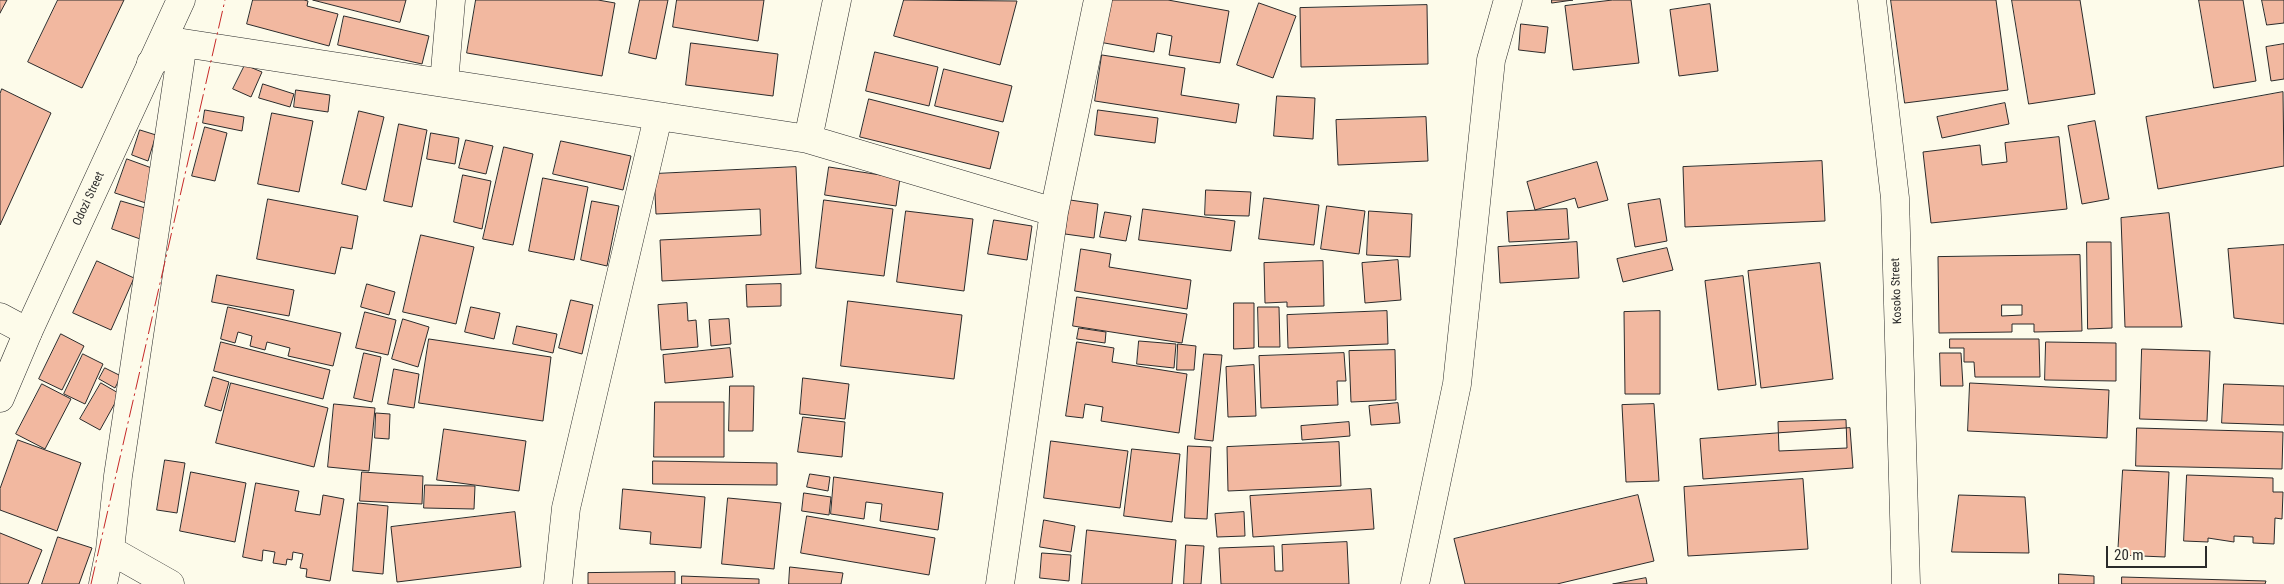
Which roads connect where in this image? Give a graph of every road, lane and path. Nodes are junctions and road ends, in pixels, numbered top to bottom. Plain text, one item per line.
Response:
1 (180, 0) edge
2 (451, 0) edge
3 (837, 0) edge
4 (1098, 0) edge
5 (1508, 0) edge
6 (1872, 0) edge
7 (183, 43) junction
8 (151, 63) junction
9 (444, 83) junction
10 (658, 117) junction
11 (808, 139) junction
12 (1054, 212) junction
13 (0, 317) edge
14 (28, 332) junction
15 (0, 398) edge
16 (110, 550) junction
17 (104, 584) edge
18 (170, 584) edge
19 (558, 584) edge
20 (1000, 584) edge
21 (1415, 584) edge
22 (1906, 584) edge

1 - 8 street, Odozi Street
2 - 9 street
3 - 11 street
4 - 12 street
5 - 21 street
6 - 22 street, Kosoko Street
7 - 8 street
7 - 9 street
7 - 16 street
8 - 14 street, Odozi Street
9 - 10 street
10 - 11 street
10 - 19 street
11 - 12 street
12 - 20 street
13 - 14 street
14 - 15 street, Odozi Street
16 - 17 street
16 - 18 street

